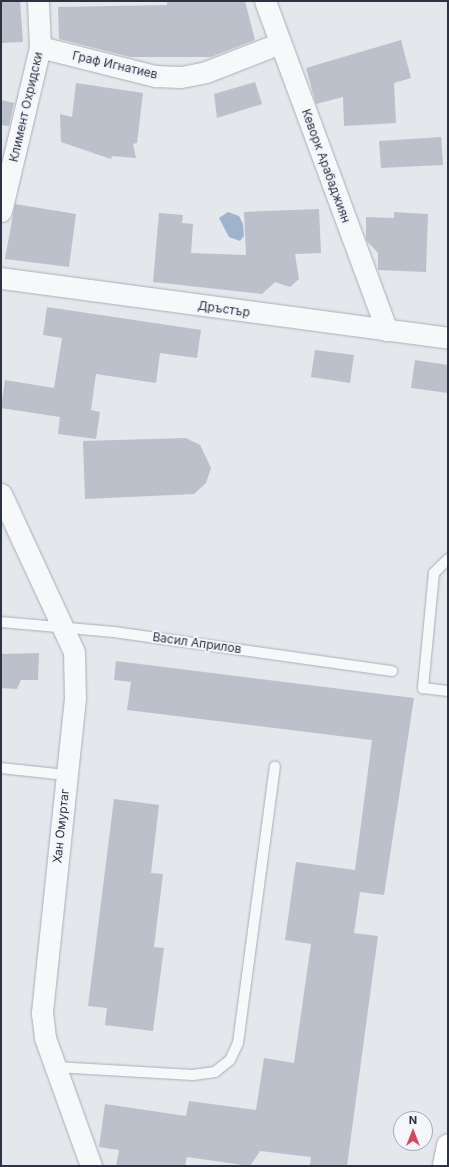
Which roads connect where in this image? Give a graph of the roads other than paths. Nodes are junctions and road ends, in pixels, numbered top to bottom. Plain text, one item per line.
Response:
1 (38, 1) edge
2 (265, 1) edge
3 (280, 43) junction
4 (40, 47) junction
5 (1, 211) edge
6 (1, 278) edge
7 (387, 330) junction
8 (448, 338) edge
9 (1, 494) edge
10 (448, 559) edge
11 (1, 622) edge
12 (66, 630) junction
13 (392, 671) dead end
14 (448, 691) edge
15 (275, 766) dead end
16 (1, 768) edge
17 (66, 775) junction
18 (55, 1067) junction
19 (448, 1145) edge
20 (91, 1166) edge
21 (444, 1166) edge

1 - 4 street, Климент Охридски
2 - 3 street, Кеворк Арабаджиян
3 - 4 street, Граф Игнатиев
3 - 7 street, Кеворк Арабаджиян
4 - 5 street, Климент Охридски
6 - 7 street, Дръстър
7 - 8 street, Дръстър
9 - 12 street, Хан Омуртаг
10 - 14 lane
11 - 12 lane, Васил Априлов
12 - 13 lane, Васил Априлов
12 - 17 street, Хан Омуртаг
15 - 18 lane
16 - 17 lane
17 - 18 street, Хан Омуртаг
18 - 20 street, Хан Омуртаг
19 - 21 street

